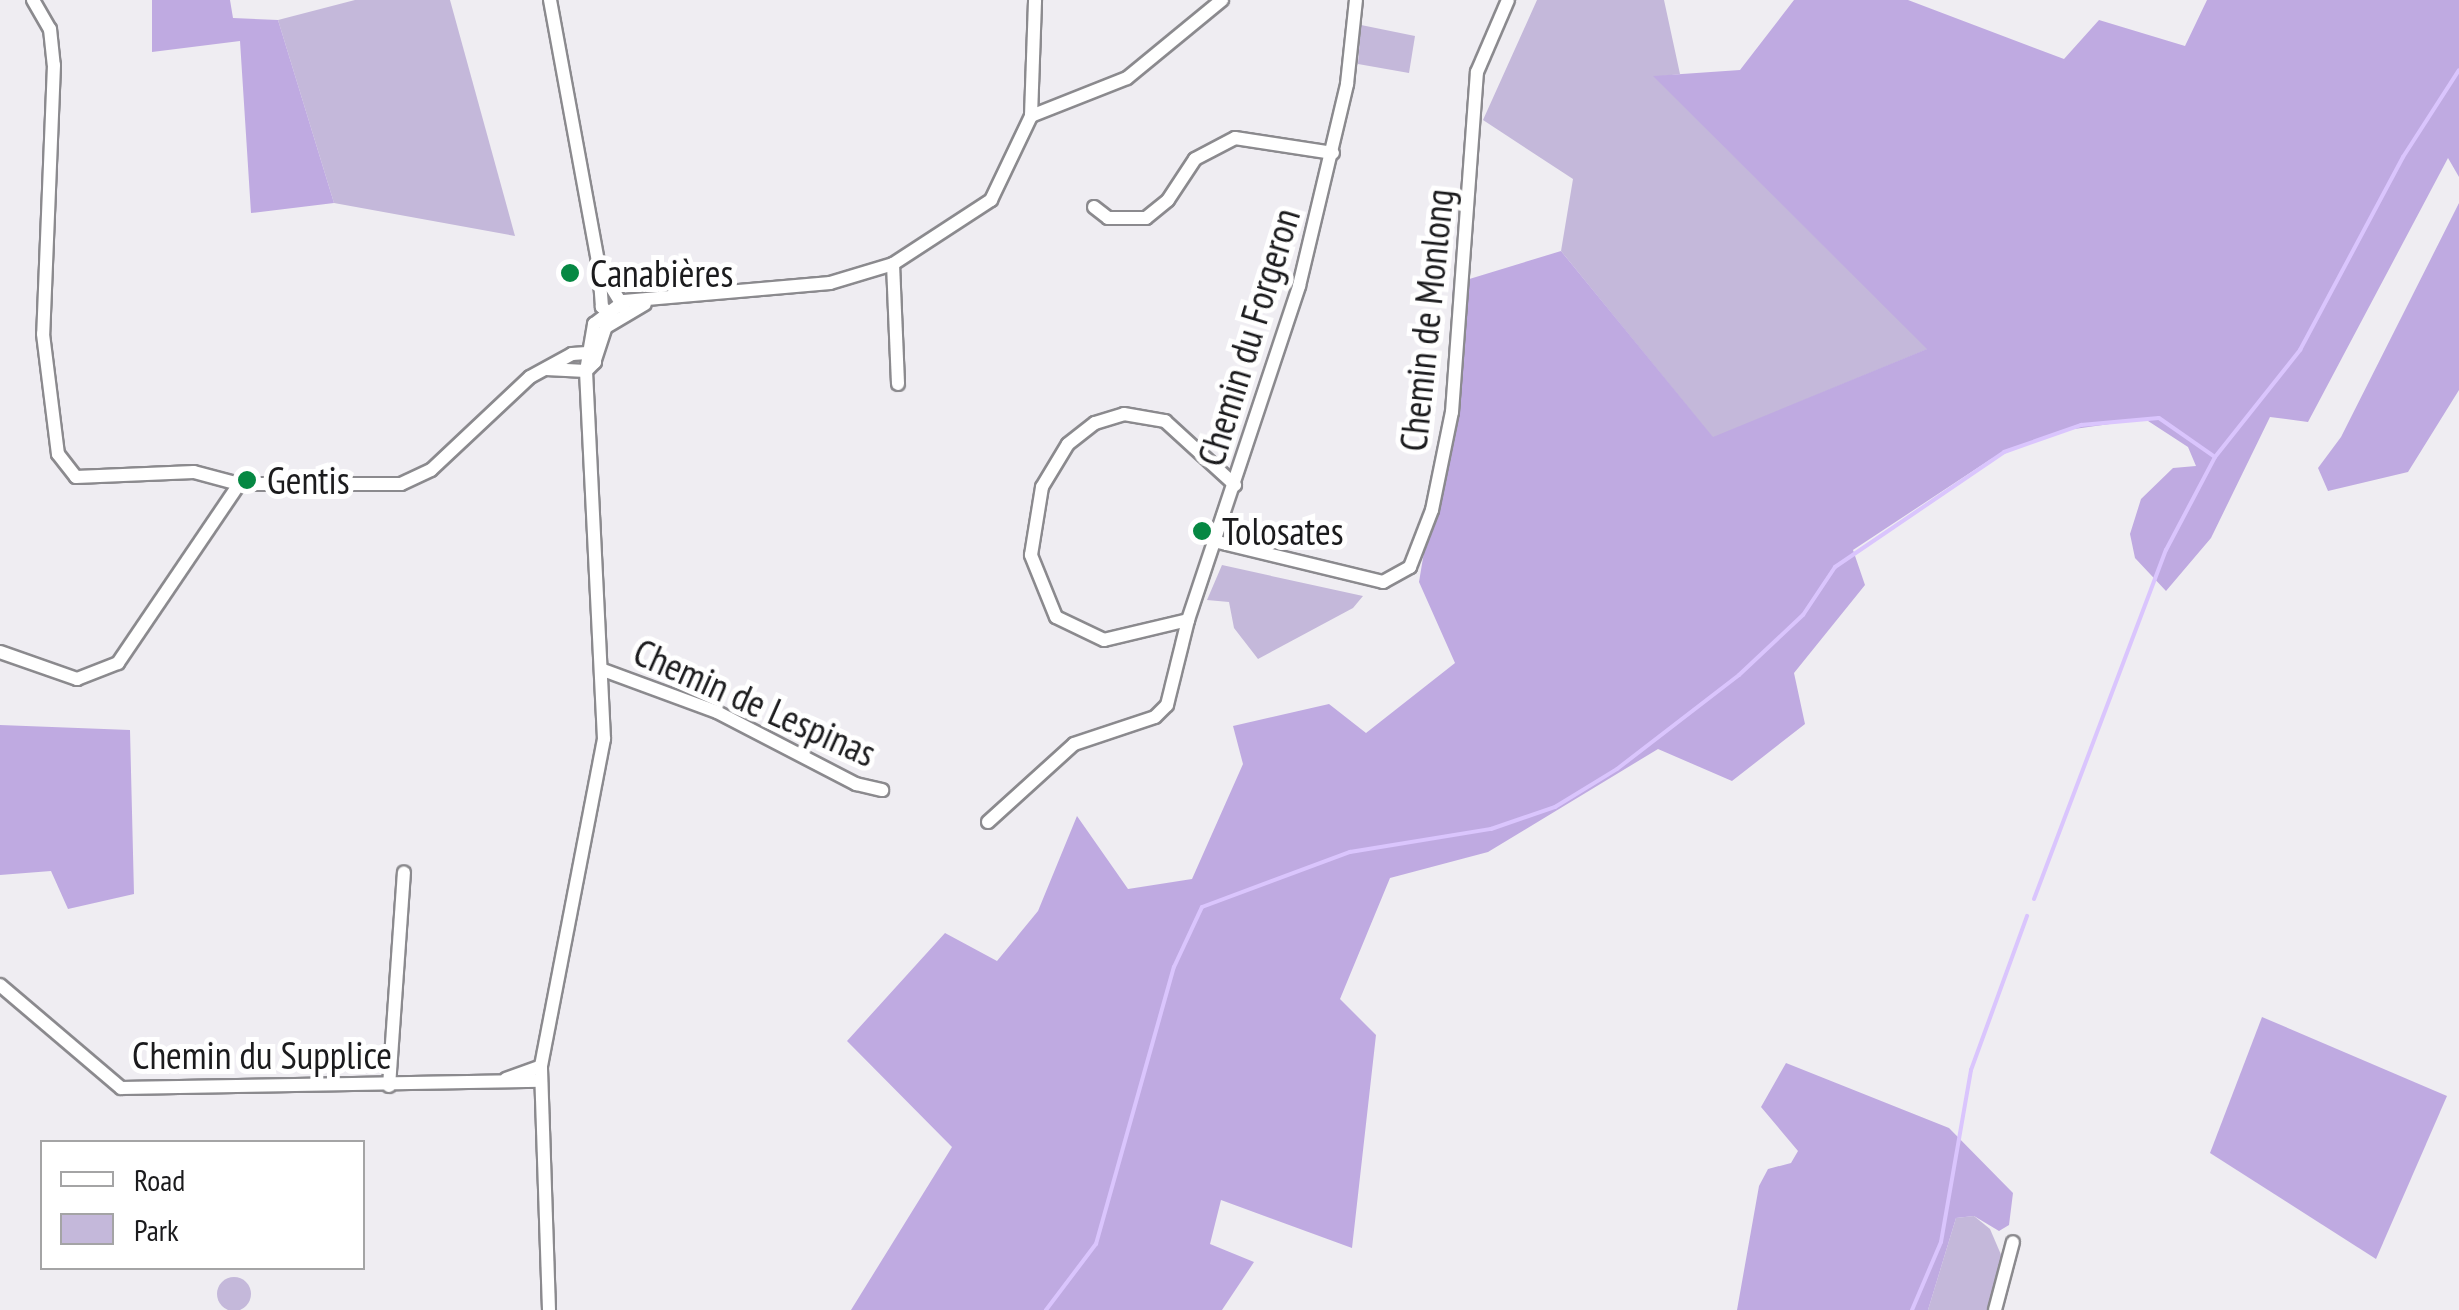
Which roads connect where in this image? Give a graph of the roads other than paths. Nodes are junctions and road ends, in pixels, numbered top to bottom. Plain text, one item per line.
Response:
1 (33, 0) edge
2 (550, 0) edge
3 (1034, 0) edge
4 (1356, 0) edge
5 (1508, 0) edge
6 (1220, 2) edge
7 (1032, 116) junction
8 (1333, 153) junction
9 (1094, 207) dead end
10 (892, 264) junction
11 (599, 267) junction
12 (617, 309) junction
13 (589, 362) junction
14 (898, 384) dead end
15 (239, 484) junction
16 (1235, 486) junction
17 (1218, 542) junction
18 (1188, 620) junction
19 (0, 652) edge
20 (603, 670) junction
21 (882, 790) dead end
22 (988, 822) dead end
23 (404, 873) dead end
24 (0, 986) edge
25 (540, 1066) junction
26 (501, 1081) junction
27 (540, 1081) junction
28 (389, 1086) junction
29 (2013, 1242) dead end
30 (549, 1310) edge
31 (1995, 1310) edge

1 - 15 street
2 - 11 street
3 - 7 street
4 - 8 street, Chemin du Forgeron
5 - 17 street, Chemin de Monlong
6 - 7 street
7 - 10 street
8 - 9 street
8 - 16 street, Chemin du Forgeron
10 - 12 street
10 - 14 street
11 - 12 street
11 - 12 street
12 - 13 street
13 - 15 street
13 - 20 street
15 - 19 street
16 - 17 street, Chemin du Forgeron
16 - 18 street
17 - 18 street, Chemin du Forgeron
18 - 22 street, Chemin du Forgeron
20 - 21 street, Chemin de Lespinas
20 - 25 street
23 - 28 street
24 - 28 street, Chemin du Supplice
25 - 26 street, Chemin du Supplice
25 - 27 street
26 - 27 street, Chemin du Supplice
26 - 28 street, Chemin du Supplice
27 - 30 street
29 - 31 street

